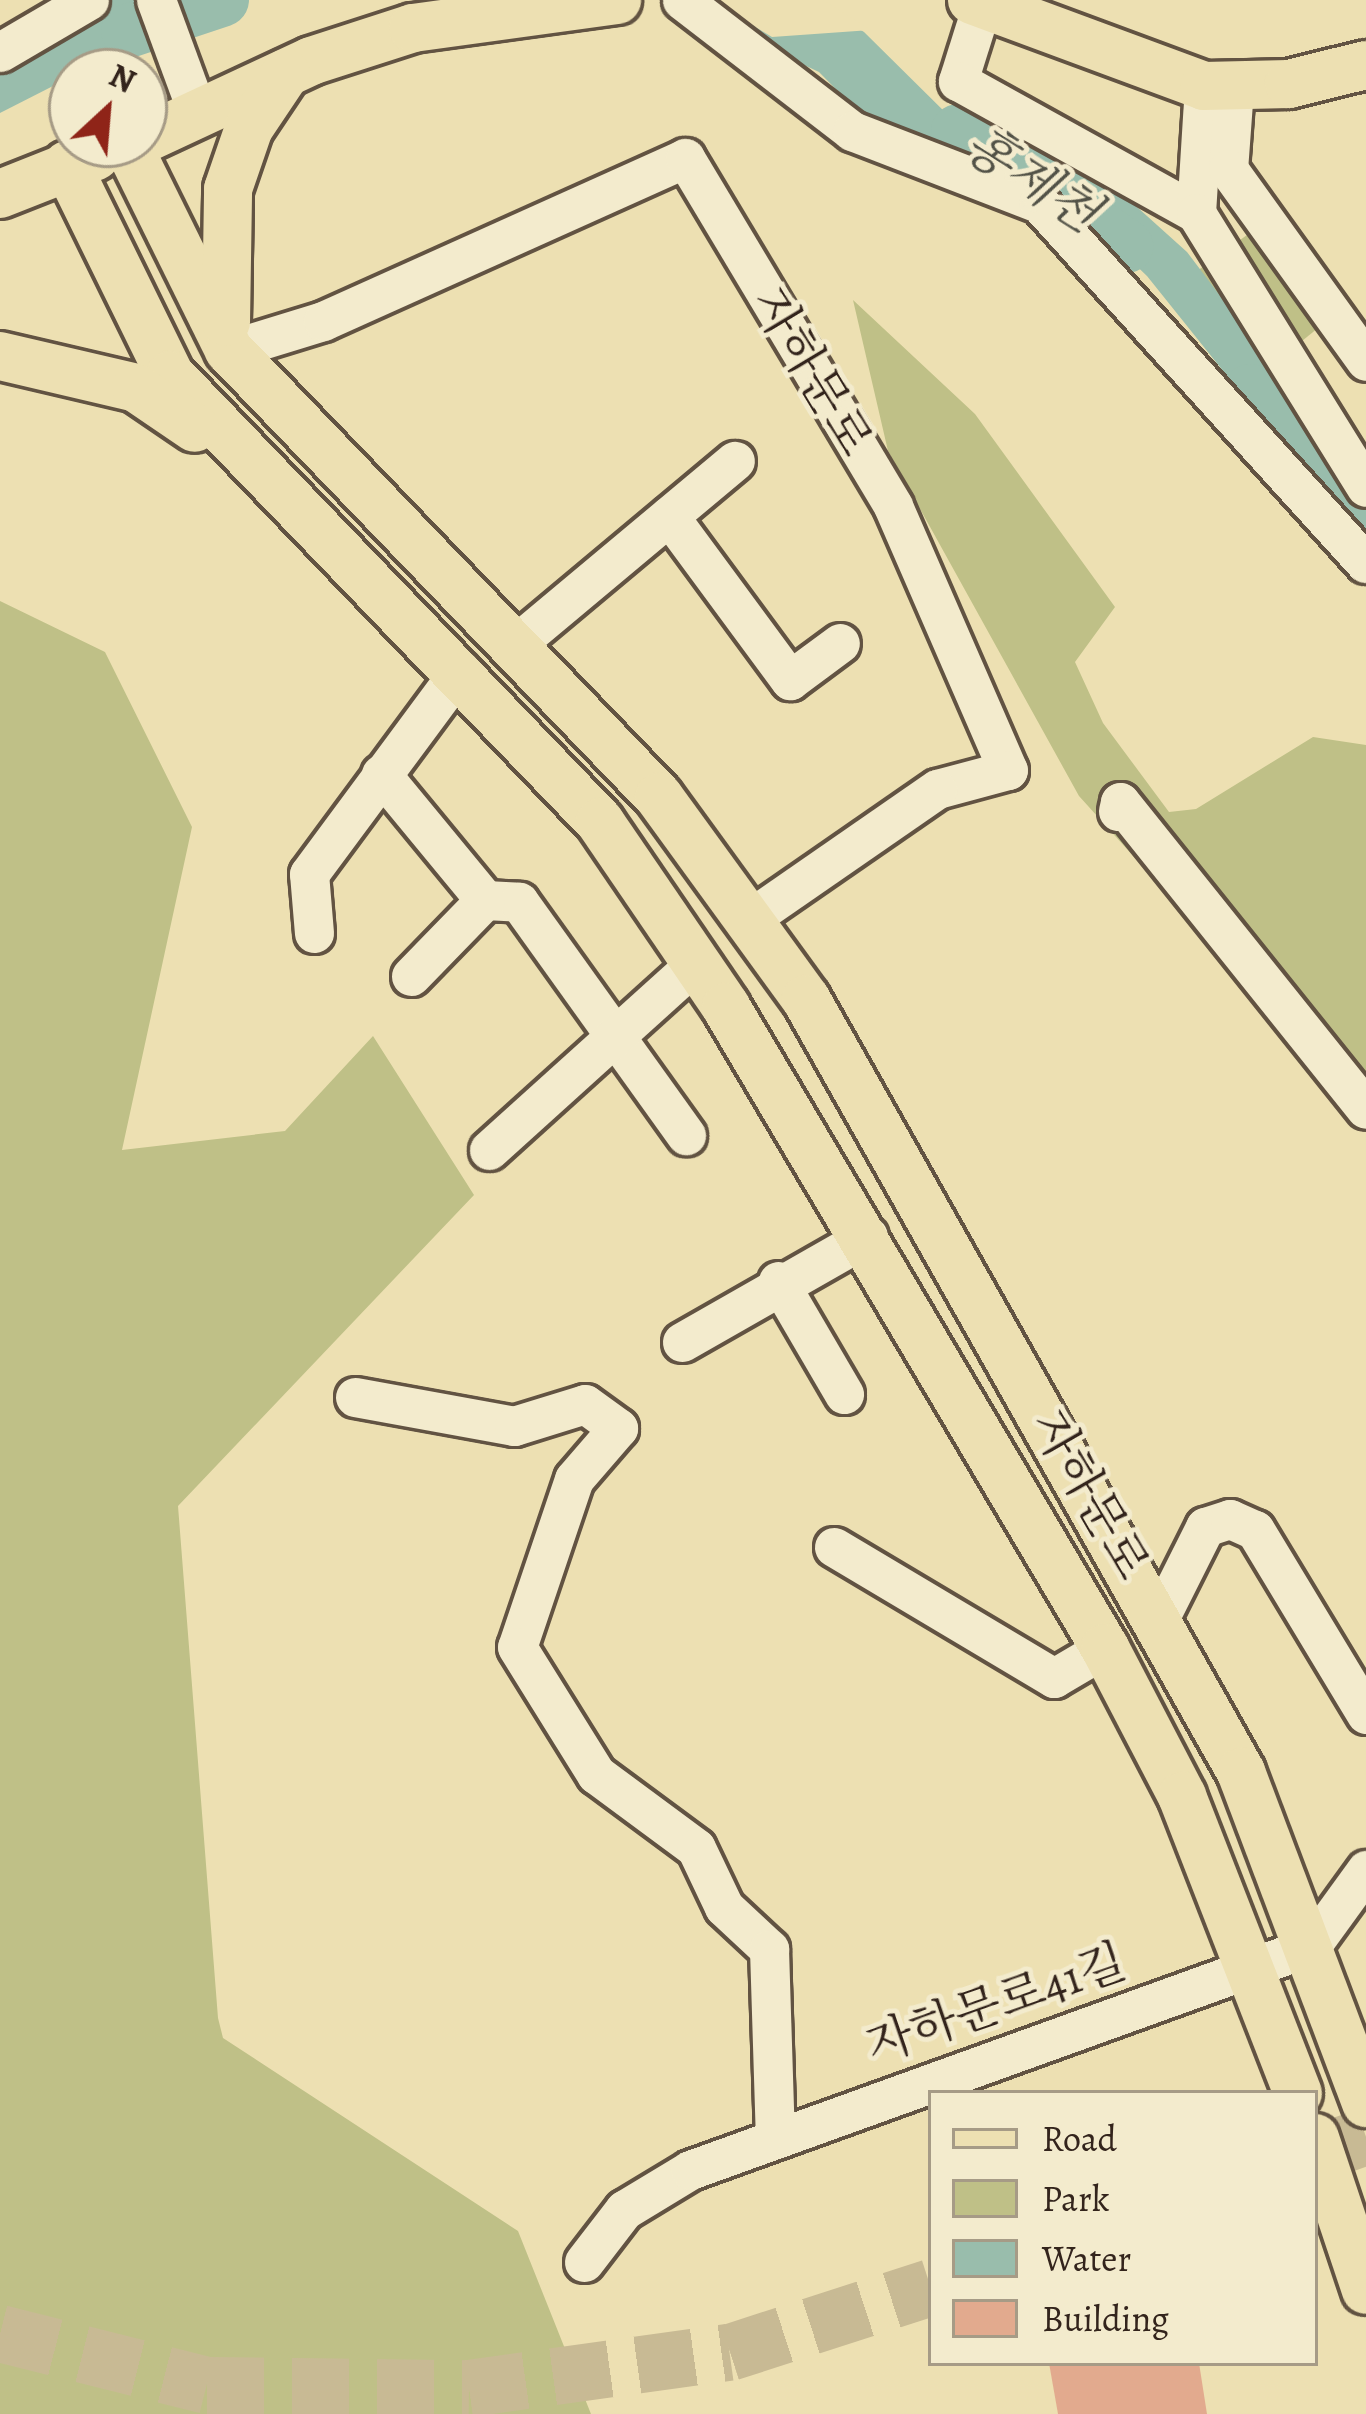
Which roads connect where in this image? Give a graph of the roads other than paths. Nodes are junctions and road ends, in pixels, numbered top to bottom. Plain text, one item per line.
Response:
1 (89, 0) edge
2 (156, 0) edge
3 (617, 0) edge
4 (682, 0) edge
5 (977, 3) edge
6 (0, 52) edge
7 (1366, 64) edge
8 (286, 73) junction
9 (1219, 87) junction
10 (198, 114) junction
11 (168, 128) edge
12 (60, 168) edge
13 (68, 168) edge
14 (146, 168) edge
15 (0, 194) edge
16 (1196, 214) junction
17 (229, 350) junction
18 (0, 356) edge
19 (1366, 361) edge
20 (735, 461) dead end
21 (273, 481) junction
22 (1366, 487) edge
23 (669, 516) junction
24 (1366, 563) edge
25 (517, 643) junction
26 (840, 643) dead end
27 (460, 670) junction
28 (381, 774) junction
29 (1118, 811) dead end
30 (484, 900) junction
31 (751, 918) junction
32 (314, 933) dead end
33 (696, 963) junction
34 (411, 976) dead end
35 (616, 1025) junction
36 (1366, 1109) edge
37 (686, 1135) dead end
38 (489, 1150) dead end
39 (868, 1236) junction
40 (778, 1281) junction
41 (682, 1342) dead end
42 (844, 1394) dead end
43 (355, 1397) dead end
44 (834, 1547) dead end
45 (1160, 1617) junction
46 (1105, 1648) junction
47 (1366, 1714) edge
48 (1366, 1870) edge
49 (1311, 1946) junction
50 (1254, 1973) junction
51 (1297, 2090) edge
52 (1366, 2103) edge
53 (775, 2140) junction
54 (1318, 2147) edge
55 (584, 2261) dead end
56 (1366, 2290) edge

1 - 6 street
2 - 10 street
3 - 8 main road
4 - 24 street
5 - 9 main road
5 - 16 street
7 - 9 main road
8 - 10 main road
8 - 17 main road
9 - 16 street
9 - 19 street
10 - 11 main road
12 - 15 main road
13 - 21 main road, 자하문로
14 - 17 main road, 자하문로
16 - 22 street
17 - 25 main road, 자하문로
17 - 31 street, 자하문로
18 - 21 main road
20 - 23 street
21 - 27 main road, 자하문로
23 - 25 street
23 - 26 street
25 - 31 main road, 자하문로
27 - 28 street
27 - 33 main road, 자하문로
28 - 30 street
28 - 32 street
29 - 36 street
30 - 34 street
30 - 35 street
31 - 45 main road, 자하문로
33 - 35 street
33 - 39 main road, 자하문로
35 - 37 street
35 - 38 street
39 - 40 street
39 - 46 main road, 자하문로
40 - 41 street
40 - 42 street
43 - 53 street
44 - 46 street, 자하문로
45 - 47 street
45 - 49 main road, 자하문로
46 - 50 main road, 자하문로
48 - 49 street
49 - 50 street, 자하문로41길
49 - 52 main road, 자하문로
50 - 51 main road, 자하문로
50 - 53 street, 자하문로41길
53 - 55 street, 자하문로41길
54 - 56 main road

